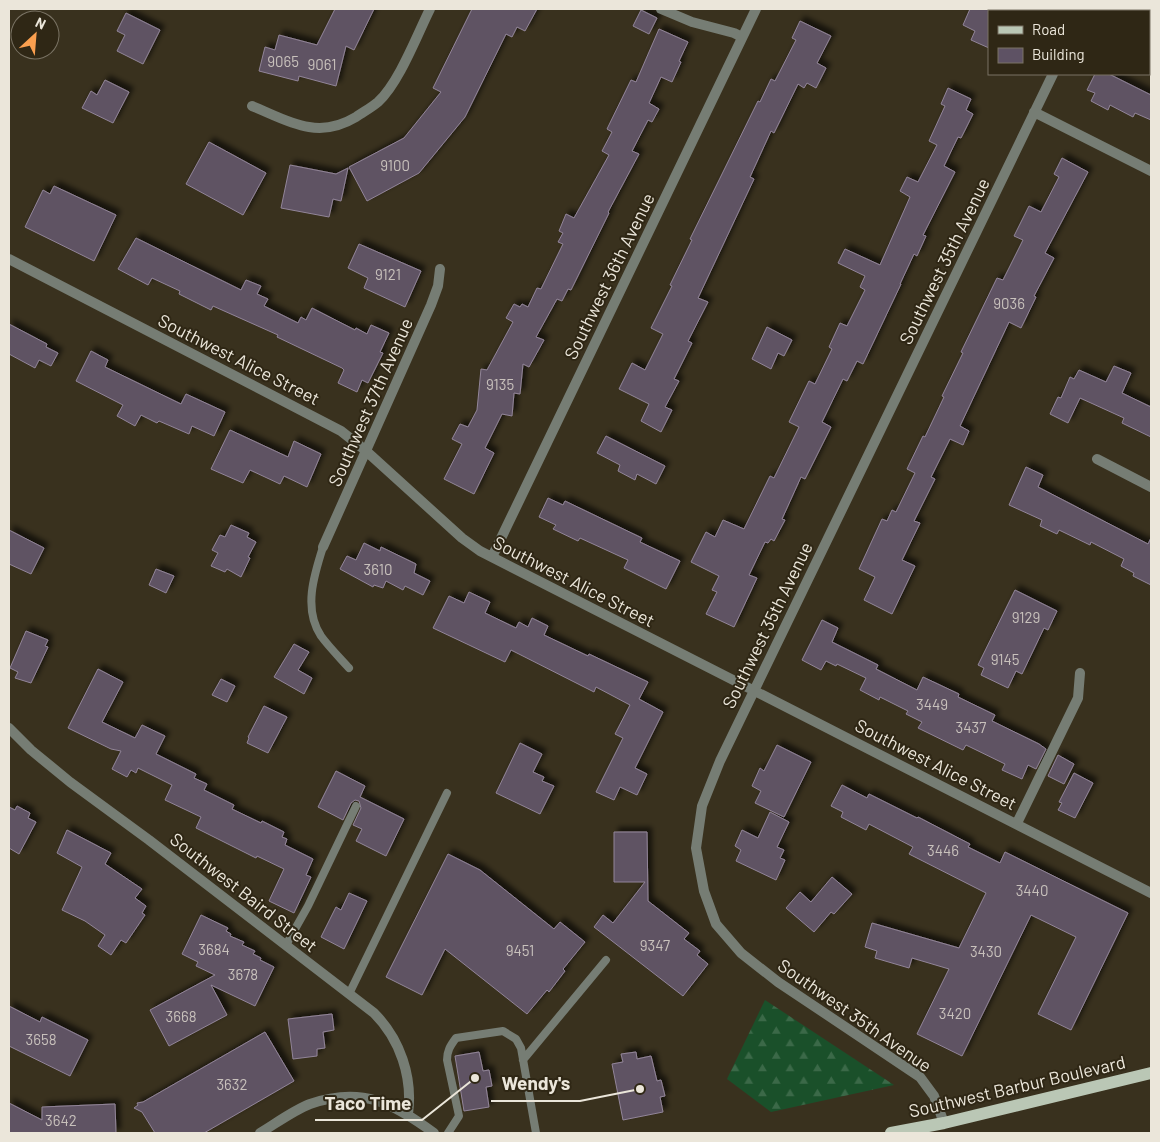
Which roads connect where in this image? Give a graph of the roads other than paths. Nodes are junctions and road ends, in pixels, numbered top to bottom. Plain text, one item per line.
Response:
1 (430, 9) edge
2 (661, 9) edge
3 (756, 9) edge
4 (742, 37) junction
5 (1052, 75) edge
6 (252, 106) dead end
7 (1034, 112) junction
8 (1151, 171) edge
9 (9, 259) edge
10 (440, 269) dead end
11 (365, 450) junction
12 (1097, 459) dead end
13 (1151, 487) edge
14 (323, 547) joint
15 (492, 557) junction
16 (349, 668) dead end
17 (1080, 672) dead end
18 (754, 691) junction
19 (9, 728) edge
20 (447, 794) dead end
21 (356, 806) dead end
22 (1017, 823) junction
23 (1151, 893) edge
24 (286, 944) junction
25 (606, 960) dead end
26 (349, 994) junction
27 (523, 1060) junction
28 (1151, 1073) edge
29 (408, 1114) junction
30 (944, 1122) junction
31 (260, 1133) edge
32 (434, 1133) edge
33 (448, 1133) edge
34 (536, 1133) edge
35 (891, 1133) edge

1 - 6 street
2 - 4 street
3 - 4 street, Southwest 36th Avenue
4 - 15 street, Southwest 36th Avenue
5 - 7 street, Southwest 35th Avenue
7 - 8 street
7 - 18 street, Southwest 35th Avenue
9 - 11 street, Southwest Alice Street
10 - 11 street, Southwest 37th Avenue
11 - 14 street, Southwest 37th Avenue
11 - 15 street, Southwest Alice Street
12 - 13 street
14 - 16 lane
15 - 18 street, Southwest Alice Street
17 - 22 street
18 - 22 street, Southwest Alice Street
18 - 30 street, Southwest 35th Avenue
19 - 24 street, Southwest Baird Street
20 - 26 lane
21 - 24 lane
22 - 23 street, Southwest Alice Street
24 - 26 street, Southwest Baird Street
25 - 27 lane
26 - 29 street, Southwest Baird Street
27 - 33 lane
27 - 34 lane
28 - 30 main road, Southwest Barbur Boulevard
29 - 31 street
29 - 32 street
30 - 35 main road, Southwest Barbur Boulevard

